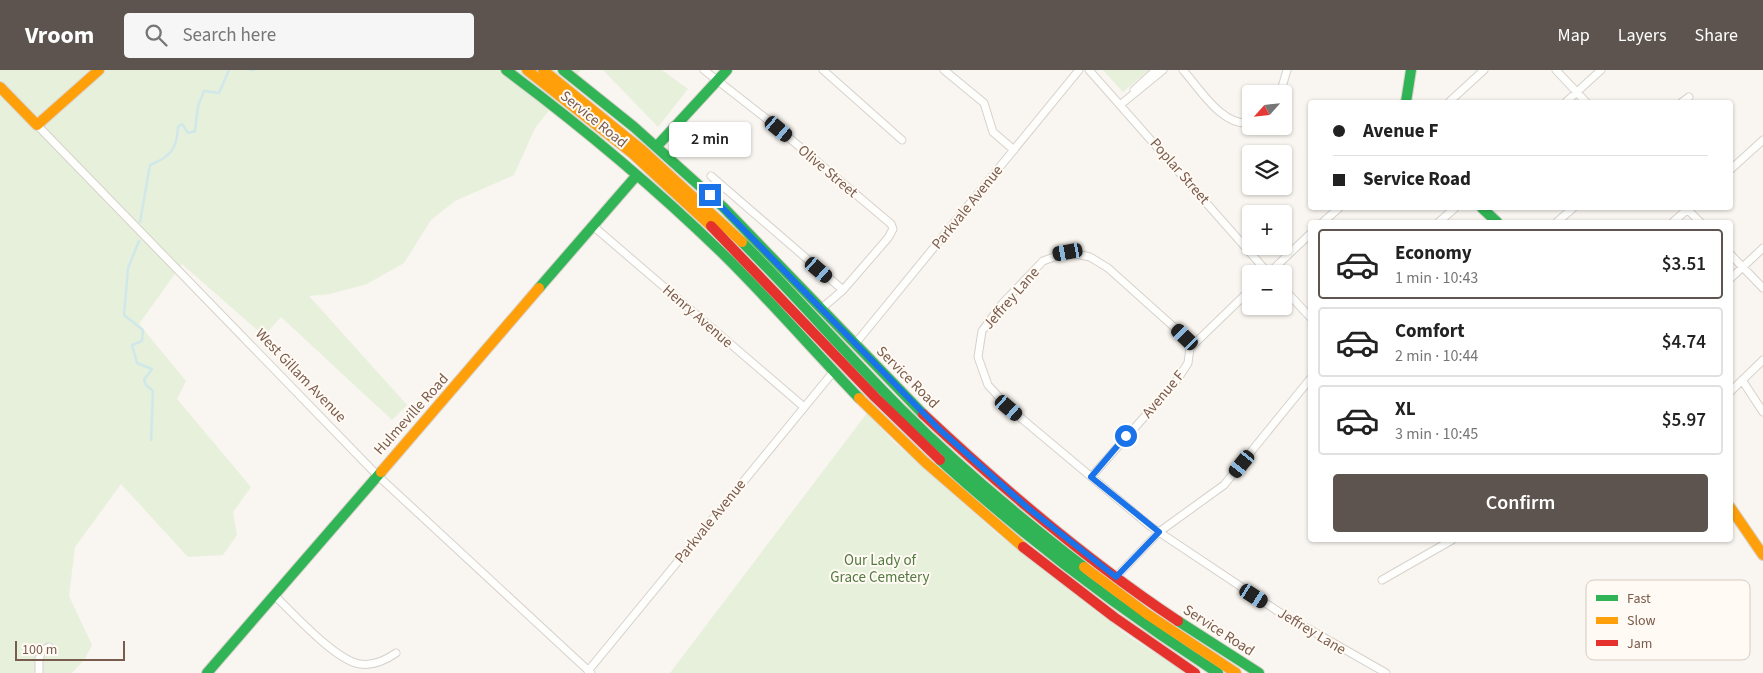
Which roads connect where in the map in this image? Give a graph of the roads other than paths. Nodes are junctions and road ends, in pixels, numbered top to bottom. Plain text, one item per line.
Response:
1 (99, 70) edge
2 (506, 70) edge
3 (527, 70) edge
4 (543, 70) edge
5 (563, 70) edge
6 (704, 70) edge
7 (727, 70) edge
8 (822, 70) edge
9 (944, 70) edge
10 (1079, 70) edge
11 (1089, 70) edge
12 (1156, 70) edge
13 (1163, 70) edge
14 (1183, 70) edge
15 (1287, 70) edge
16 (1411, 70) edge
17 (1484, 70) edge
18 (1556, 70) edge
19 (1601, 70) edge
20 (718, 80) junction
21 (1283, 85) edge
22 (0, 87) edge
23 (1576, 92) junction
24 (1689, 97) dead end
25 (1406, 100) edge
26 (1451, 100) edge
27 (1568, 100) edge
28 (1584, 100) edge
29 (1685, 100) edge
30 (1120, 105) junction
31 (1242, 124) edge
32 (37, 125) junction
33 (902, 140) dead end
34 (1763, 140) edge
35 (657, 146) junction
36 (1014, 150) junction
37 (1733, 167) edge
38 (637, 175) junction
39 (711, 176) dead end
40 (1337, 210) edge
41 (1453, 210) edge
42 (1484, 210) edge
43 (1571, 210) edge
44 (1685, 210) edge
45 (1689, 210) edge
46 (1325, 220) edge
47 (1441, 220) edge
48 (1495, 220) edge
49 (1559, 220) edge
50 (1675, 220) edge
51 (1698, 220) edge
52 (593, 226) junction
53 (1308, 236) edge
54 (1763, 248) edge
55 (1733, 257) edge
56 (1261, 265) edge
57 (1278, 265) edge
58 (1743, 267) junction
59 (1733, 276) edge
60 (1763, 288) edge
61 (843, 290) junction
62 (1242, 298) edge
63 (1292, 298) edge
64 (822, 308) junction
65 (1308, 315) edge
66 (855, 344) junction
67 (1190, 348) junction
68 (1763, 360) edge
69 (834, 371) junction
70 (1742, 380) junction
71 (1308, 382) edge
72 (1733, 389) edge
73 (804, 407) junction
74 (1763, 412) edge
75 (377, 475) junction
76 (1091, 477) junction
77 (1733, 511) edge
78 (1159, 532) junction
79 (1448, 542) edge
80 (1763, 556) edge
81 (1116, 577) junction
82 (1382, 580) dead end
83 (274, 595) junction
84 (49, 647) dead end
85 (396, 653) dead end
86 (589, 672) edge
87 (39, 673) edge
88 (207, 673) edge
89 (1195, 673) edge
90 (1218, 673) edge
91 (1236, 673) edge
92 (1259, 673) edge
93 (1386, 673) edge

1 - 32 main road
2 - 38 main road, Service Road
3 - 90 main road
4 - 91 main road
5 - 35 main road, Service Road
6 - 20 street, Olive Street
7 - 20 main road
8 - 33 street
9 - 36 street
10 - 36 street, Parkvale Avenue
11 - 30 street, Poplar Street
12 - 30 street
13 - 30 street
14 - 31 street
15 - 21 street
16 - 25 main road
17 - 26 street
18 - 23 street
19 - 23 street
20 - 35 main road
20 - 61 street, Olive Street
22 - 32 main road, West Gillam Avenue
23 - 27 street
23 - 28 street
24 - 29 street
30 - 56 street, Poplar Street
32 - 75 street, West Gillam Avenue
34 - 37 street
35 - 64 main road, Service Road
36 - 66 street, Parkvale Avenue
38 - 52 main road, Hulmeville Road
38 - 69 main road, Service Road
39 - 61 street
40 - 46 street
41 - 47 street
42 - 48 main road
43 - 49 street
44 - 50 street
45 - 51 street
52 - 73 street, Henry Avenue
52 - 75 main road, Hulmeville Road
53 - 57 street
54 - 58 street
55 - 58 street
58 - 59 street
58 - 60 street
61 - 64 street
62 - 67 street, Avenue F
63 - 65 street
64 - 66 main road, Service Road
66 - 81 main road, Service Road
67 - 76 street, Avenue F
67 - 76 street, Jeffrey Lane
68 - 70 street
69 - 73 street, Parkvale Avenue
69 - 89 main road, Service Road
70 - 72 street
70 - 74 street
71 - 78 street
73 - 86 street, Parkvale Avenue
75 - 83 main road, Hulmeville Road
75 - 86 street, West Gillam Avenue
76 - 78 street, Jeffrey Lane
77 - 80 main road
78 - 81 street
78 - 93 street, Jeffrey Lane
79 - 82 street
81 - 92 main road, Service Road
83 - 85 street
83 - 88 main road, Hulmeville Road
84 - 87 street

